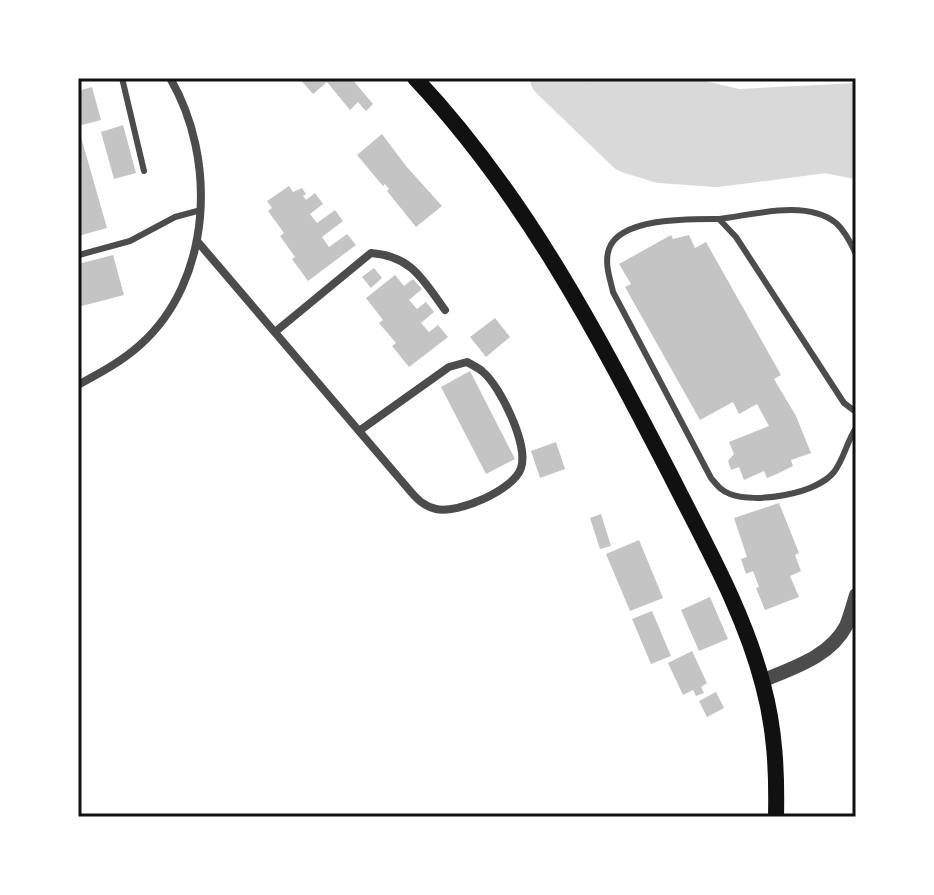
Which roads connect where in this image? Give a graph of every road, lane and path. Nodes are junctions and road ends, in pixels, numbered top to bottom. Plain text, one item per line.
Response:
1 (122, 78) edge
2 (170, 78) edge
3 (415, 78) edge
4 (144, 171) dead end
5 (201, 210) junction
6 (719, 219) junction
7 (197, 241) junction
8 (856, 254) edge
9 (79, 255) edge
10 (445, 310) dead end
11 (275, 332) junction
12 (78, 385) edge
13 (856, 412) edge
14 (856, 428) edge
15 (359, 431) junction
16 (856, 595) edge
17 (762, 681) junction
18 (776, 817) edge

1 - 4 lane
2 - 5 street
3 - 17 main road
5 - 7 street
5 - 9 lane
6 - 8 lane
6 - 13 lane
6 - 14 lane
7 - 11 street
7 - 12 street
10 - 11 street
11 - 15 street
15 - 15 street
16 - 17 street
17 - 18 main road

